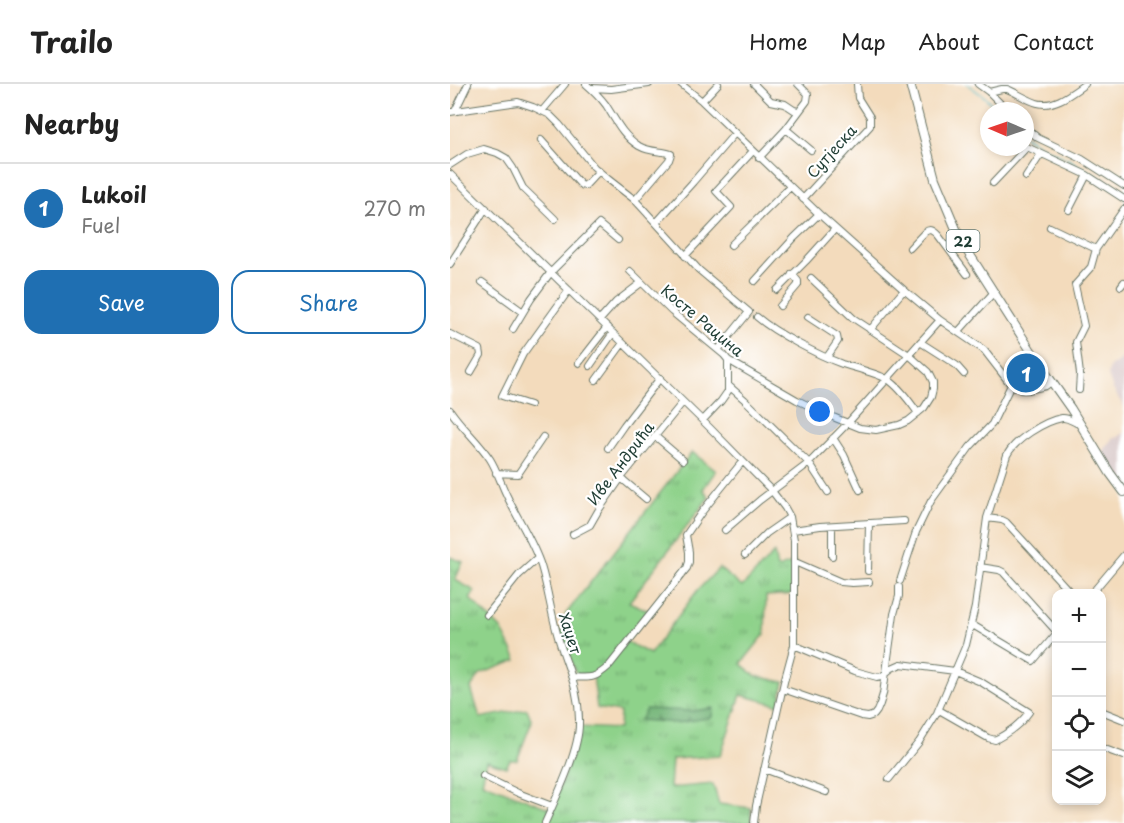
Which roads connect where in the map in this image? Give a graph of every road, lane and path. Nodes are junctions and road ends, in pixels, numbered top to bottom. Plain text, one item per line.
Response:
1 (468, 84) edge
2 (565, 84) edge
3 (649, 84) edge
4 (681, 84) edge
5 (718, 84) edge
6 (754, 84) edge
7 (798, 84) edge
8 (857, 84) edge
9 (910, 84) edge
10 (978, 84) edge
11 (1013, 84) edge
12 (1085, 84) edge
13 (589, 86) edge
14 (1004, 89) junction
15 (989, 92) junction
16 (702, 101) junction
17 (999, 102) edge
18 (542, 111) junction
19 (798, 111) junction
20 (452, 112) edge
21 (786, 129) junction
22 (735, 133) junction
23 (1034, 135) edge
24 (541, 140) dead end
25 (811, 150) dead end
26 (753, 151) junction
27 (1041, 154) junction
28 (759, 158) junction
29 (450, 165) edge
30 (599, 171) junction
31 (450, 174) edge
32 (1087, 175) junction
33 (1026, 177) dead end
34 (993, 183) dead end
35 (1124, 186) edge
36 (789, 187) junction
37 (803, 199) junction
38 (1124, 199) edge
39 (635, 200) junction
40 (486, 208) junction
41 (1124, 209) edge
42 (1069, 210) dead end
43 (819, 214) junction
44 (555, 219) dead end
45 (656, 223) junction
46 (1050, 227) dead end
47 (835, 229) junction
48 (960, 236) junction
49 (618, 240) dead end
50 (732, 245) dead end
51 (910, 248) dead end
52 (948, 248) junction
53 (1096, 249) junction
54 (685, 256) junction
55 (450, 264) edge
56 (630, 271) dead end
57 (551, 272) junction
58 (792, 274) junction
59 (967, 274) dead end
60 (810, 278) dead end
61 (755, 281) dead end
62 (482, 282) dead end
63 (641, 283) junction
64 (569, 290) junction
65 (777, 290) dead end
66 (904, 290) junction
67 (994, 292) junction
68 (780, 306) dead end
69 (523, 312) junction
70 (808, 316) dead end
71 (757, 317) dead end
72 (600, 320) junction
73 (940, 320) junction
74 (607, 327) junction
75 (513, 329) dead end
76 (870, 330) junction
77 (958, 332) junction
78 (613, 333) junction
79 (450, 334) edge
80 (920, 342) junction
81 (623, 343) junction
82 (718, 350) junction
83 (909, 355) junction
84 (827, 357) junction
85 (728, 360) junction
86 (579, 363) dead end
87 (590, 366) dead end
88 (471, 372) dead end
89 (964, 374) dead end
90 (660, 378) junction
91 (886, 379) junction
92 (596, 380) dead end
93 (1051, 382) junction
94 (1011, 385) junction
95 (729, 386) junction
96 (1079, 390) dead end
97 (684, 402) junction
98 (530, 405) dead end
99 (450, 410) edge
100 (918, 413) junction
101 (703, 420) junction
102 (847, 424) junction
103 (1080, 424) junction
104 (655, 436) junction
105 (543, 437) dead end
106 (833, 438) junction
107 (608, 448) dead end
108 (683, 460) dead end
109 (742, 462) junction
110 (809, 462) junction
111 (496, 473) junction
112 (621, 478) junction
113 (860, 490) dead end
114 (772, 491) junction
115 (828, 492) dead end
116 (1124, 492) edge
117 (646, 499) dead end
118 (790, 517) junction
119 (987, 518) junction
120 (904, 521) dead end
121 (869, 523) junction
122 (832, 527) junction
123 (725, 530) dead end
124 (793, 530) junction
125 (573, 534) dead end
126 (746, 555) dead end
127 (1124, 555) edge
128 (832, 556) dead end
129 (538, 558) junction
130 (795, 562) junction
131 (980, 567) junction
132 (868, 571) dead end
133 (869, 582) dead end
134 (1066, 589) edge
135 (1096, 589) edge
136 (487, 615) dead end
137 (971, 624) junction
138 (1052, 627) edge
139 (1052, 637) edge
140 (794, 645) junction
141 (955, 671) junction
142 (885, 675) junction
143 (572, 677) junction
144 (783, 689) junction
145 (939, 710) junction
146 (1106, 713) edge
147 (1124, 720) edge
148 (1106, 750) edge
149 (1124, 756) edge
150 (764, 769) junction
151 (483, 776) dead end
152 (889, 779) dead end
153 (826, 792) dead end
154 (552, 806) junction
155 (545, 823) edge
156 (754, 823) edge

1 - 20 street
2 - 18 street
3 - 13 street
4 - 16 street
5 - 16 street
6 - 19 street
7 - 19 street
8 - 37 street, Сутјеска
9 - 48 main road, 22
10 - 15 street
11 - 14 street
12 - 14 street
13 - 39 street
14 - 15 street
15 - 17 street
16 - 22 street
18 - 20 street
18 - 30 street
19 - 21 street
21 - 25 street
21 - 28 street
22 - 26 street
22 - 45 street
23 - 35 street
24 - 30 street
26 - 28 street
26 - 54 street
27 - 32 street
27 - 33 street
27 - 34 street
28 - 36 street
29 - 44 street
30 - 39 street
31 - 40 street
32 - 38 street
32 - 42 street
36 - 37 street
36 - 50 street
37 - 43 street
39 - 45 street
40 - 55 street
40 - 57 street
41 - 53 street
43 - 47 street
43 - 61 street
45 - 54 street
46 - 53 street
47 - 58 street
47 - 66 street
48 - 52 street
48 - 67 main road, 22
49 - 57 street
51 - 52 street
52 - 59 street
53 - 96 street
54 - 82 street
56 - 63 street, Косте Рацина
57 - 64 street
57 - 69 street
58 - 65 street
58 - 68 street
60 - 76 street
62 - 69 street
63 - 72 street, Косте Рацина
63 - 82 street, Косте Рацина
64 - 72 street
64 - 98 street
66 - 73 street
66 - 76 street
67 - 77 street
67 - 93 main road, 22
69 - 75 street
70 - 84 street
71 - 84 street
72 - 74 street
73 - 77 street
73 - 80 street
74 - 78 street
74 - 86 street
76 - 83 street
77 - 94 street
78 - 81 street
78 - 87 street
79 - 88 street
80 - 83 street
80 - 89 street
81 - 90 street
81 - 92 street
82 - 85 street, Косте Рацина
83 - 91 street
83 - 100 street, Косте Рацина
84 - 91 street
85 - 95 street
85 - 102 street, Косте Рацина
90 - 97 street
90 - 107 street
91 - 100 street
91 - 102 street
93 - 94 street
93 - 103 main road, 22
94 - 142 street
95 - 101 street
95 - 110 street
97 - 101 street
97 - 104 street, Иве Андрића
99 - 111 street, Хаџет
100 - 102 street, Косте Рацина
101 - 109 street
102 - 106 street
103 - 116 main road, 22
103 - 119 street
104 - 108 street
104 - 112 street, Иве Андрића
105 - 111 street
106 - 110 street
106 - 113 street
109 - 114 street
109 - 143 street
110 - 114 street
110 - 115 street
111 - 129 street, Хаџет
112 - 117 street
112 - 125 street, Иве Андрића
114 - 118 street
114 - 123 street
118 - 124 street
118 - 126 street
119 - 131 street
119 - 134 street
120 - 121 street
121 - 122 street
121 - 132 street
122 - 124 street
122 - 128 street
124 - 130 street
127 - 135 street
129 - 136 street
129 - 143 street, Хаџет
130 - 133 street
130 - 140 street
131 - 137 street
131 - 138 street
137 - 139 street
137 - 141 street
140 - 142 street
140 - 144 street
141 - 142 street
141 - 145 street
141 - 145 street
142 - 144 street
143 - 154 street, Хаџет
144 - 150 street
145 - 152 street
146 - 147 street
148 - 149 street
150 - 153 street
150 - 156 street
151 - 154 street
154 - 155 street, Хаџет

